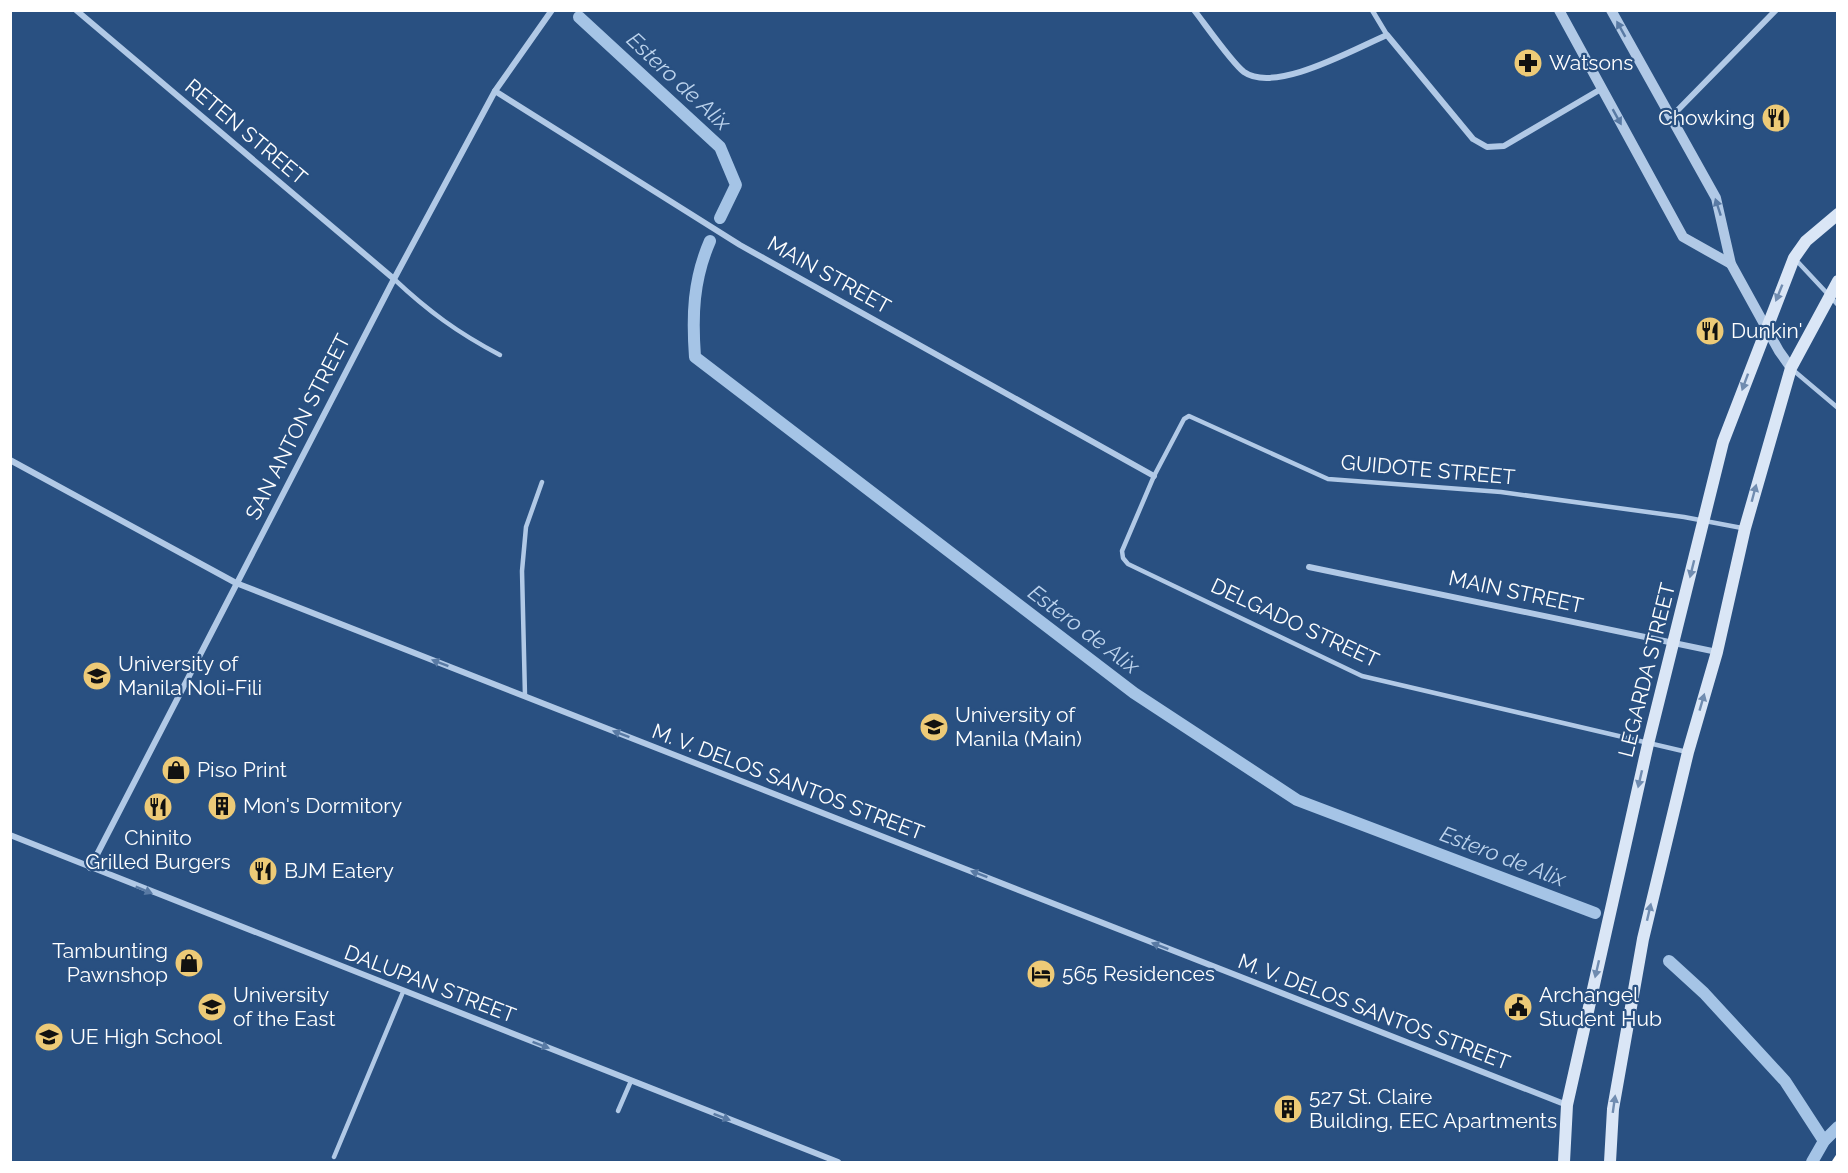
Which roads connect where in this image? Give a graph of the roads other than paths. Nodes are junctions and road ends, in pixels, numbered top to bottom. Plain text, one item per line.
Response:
1 (76, 10) edge
2 (552, 10) edge
3 (1194, 10) edge
4 (1372, 10) edge
5 (1559, 10) edge
6 (1611, 10) edge
7 (1776, 10) edge
8 (1387, 35) junction
9 (1601, 89) junction
10 (495, 91) junction
11 (1670, 117) junction
12 (1838, 214) edge
13 (1794, 258) junction
14 (1731, 264) junction
15 (394, 279) junction
16 (1838, 281) edge
17 (1829, 294) junction
18 (1838, 305) edge
19 (1765, 327) junction
20 (500, 355) dead end
21 (1791, 368) junction
22 (1838, 408) edge
23 (10, 460) edge
24 (1154, 476) junction
25 (542, 482) dead end
26 (1704, 523) junction
27 (1745, 528) junction
28 (1309, 567) dead end
29 (236, 583) junction
30 (1673, 643) junction
31 (1717, 652) junction
32 (525, 696) junction
33 (1648, 744) junction
34 (1688, 752) junction
35 (10, 835) edge
36 (90, 868) junction
37 (403, 992) junction
38 (631, 1081) junction
39 (1567, 1105) junction
40 (618, 1111) dead end
41 (334, 1157) dead end
42 (838, 1162) edge
43 (1564, 1162) edge
44 (1610, 1162) edge

1 - 15 street, RETEN STREET
2 - 10 street, SAN ANTON STREET
3 - 8 street
4 - 8 street
5 - 9 street
11 -> 6 street
7 - 11 street
8 - 9 street
9 -> 14 street
10 - 15 street, SAN ANTON STREET
10 - 24 street, MAIN STREET
14 -> 11 street
12 - 13 main road, LEGARDA STREET
13 - 17 lane
13 -> 19 main road, LEGARDA STREET
14 - 19 street
15 - 20 lane
15 - 29 street, SAN ANTON STREET
16 - 17 main road
17 - 18 lane
17 - 21 main road
19 - 21 street
19 -> 26 main road, LEGARDA STREET
21 - 22 lane
27 -> 21 main road
23 - 29 street, M. V. DELOS SANTOS STREET
24 - 26 lane, GUIDOTE STREET
24 - 33 lane, DELGADO STREET
25 - 32 lane
26 - 27 lane, GUIDOTE STREET
26 -> 30 main road, LEGARDA STREET
27 - 31 main road
28 - 30 street, MAIN STREET
32 -> 29 street, M. V. DELOS SANTOS STREET
29 - 36 street, SAN ANTON STREET
30 - 31 street, MAIN STREET
30 - 33 main road, LEGARDA STREET
34 -> 31 main road
39 -> 32 street, M. V. DELOS SANTOS STREET
33 - 34 lane, DELGADO STREET
33 -> 39 main road, LEGARDA STREET
44 -> 34 main road
35 - 36 street, DALUPAN STREET
36 -> 37 street, DALUPAN STREET
37 -> 38 street, DALUPAN STREET
37 - 41 lane
38 - 40 lane
38 -> 42 street, DALUPAN STREET
39 - 43 main road, LEGARDA STREET

